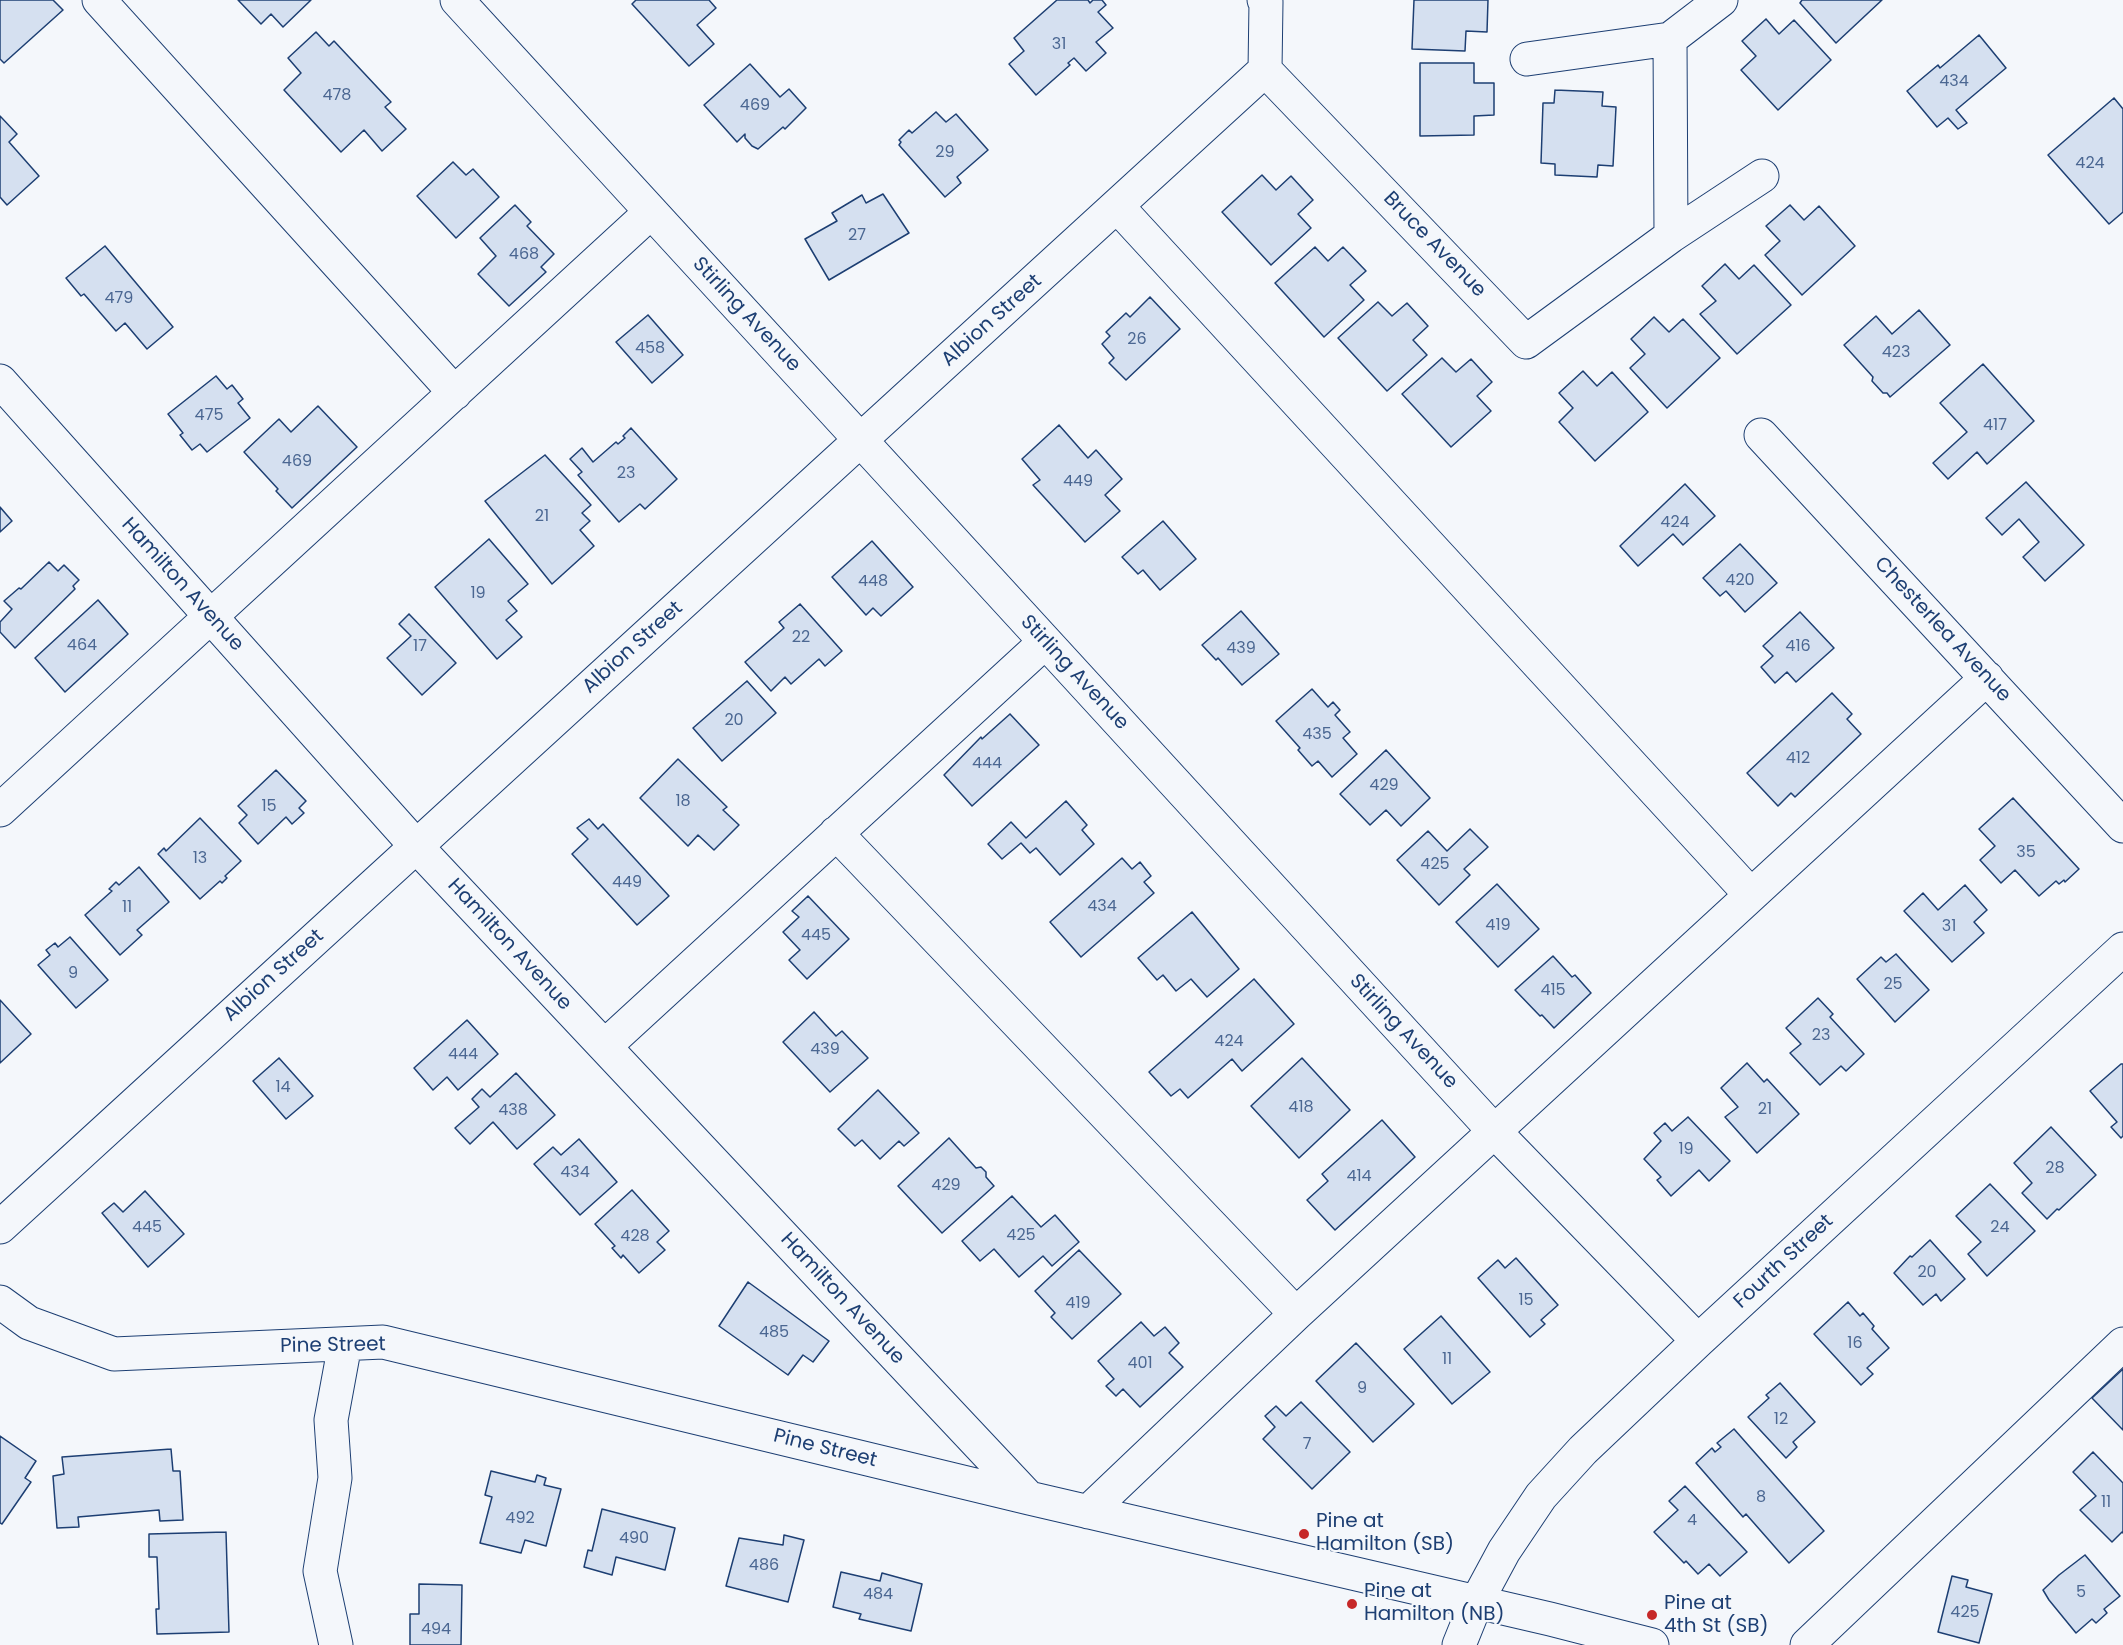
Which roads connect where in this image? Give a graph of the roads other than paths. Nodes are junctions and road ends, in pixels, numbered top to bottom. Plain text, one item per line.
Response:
1 (99, 0) edge
2 (457, 0) edge
3 (1264, 0) edge
4 (1721, 0) edge
5 (1670, 39) junction
6 (1527, 59) dead end
7 (1265, 70) junction
8 (1762, 176) dead end
9 (1117, 206) junction
10 (651, 212) junction
11 (1671, 236) junction
12 (0, 381) edge
13 (455, 393) junction
14 (1761, 435) dead end
15 (861, 440) junction
16 (210, 617) junction
17 (1045, 642) junction
18 (1987, 678) junction
19 (0, 810) edge
20 (2123, 826) edge
21 (836, 833) junction
22 (416, 846) junction
23 (1751, 895) junction
24 (2123, 949) edge
25 (605, 1046) junction
26 (1495, 1132) junction
27 (0, 1227) edge
28 (0, 1302) edge
29 (1296, 1314) junction
30 (1698, 1341) junction
31 (345, 1344) junction
32 (2123, 1344) edge
33 (1029, 1498) junction
34 (1088, 1512) junction
35 (1476, 1603) junction
36 (336, 1645) edge
37 (1459, 1645) edge
38 (1652, 1645) edge
39 (1807, 1645) edge

1 - 13 street
2 - 10 street, Stirling Avenue
3 - 7 street
4 - 5 street
5 - 6 street
5 - 11 street
7 - 9 street, Albion Street
7 - 11 street, Bruce Avenue
8 - 11 street, Bruce Avenue
9 - 15 street, Albion Street
9 - 23 street
10 - 13 street
10 - 15 street, Stirling Avenue
12 - 16 street, Hamilton Avenue
13 - 16 street
14 - 18 street, Chesterlea Avenue
15 - 17 street, Stirling Avenue
15 - 22 street, Albion Street
16 - 19 street
16 - 22 street, Hamilton Avenue
17 - 21 street
17 - 26 street, Stirling Avenue
18 - 20 street, Chesterlea Avenue
18 - 23 street
21 - 25 street
21 - 29 street
22 - 25 street, Hamilton Avenue
22 - 27 street, Albion Street
23 - 26 street
24 - 30 street, Fourth Street
25 - 33 street, Hamilton Avenue
26 - 29 street
26 - 30 street, Stirling Avenue
28 - 31 street, Pine Street
29 - 34 street
30 - 35 street, Fourth Street
31 - 33 street, Pine Street
31 - 36 street
32 - 39 street
33 - 34 street, Pine Street
34 - 35 street, Pine Street
35 - 37 street, Fourth Street
35 - 38 street, Pine Street

